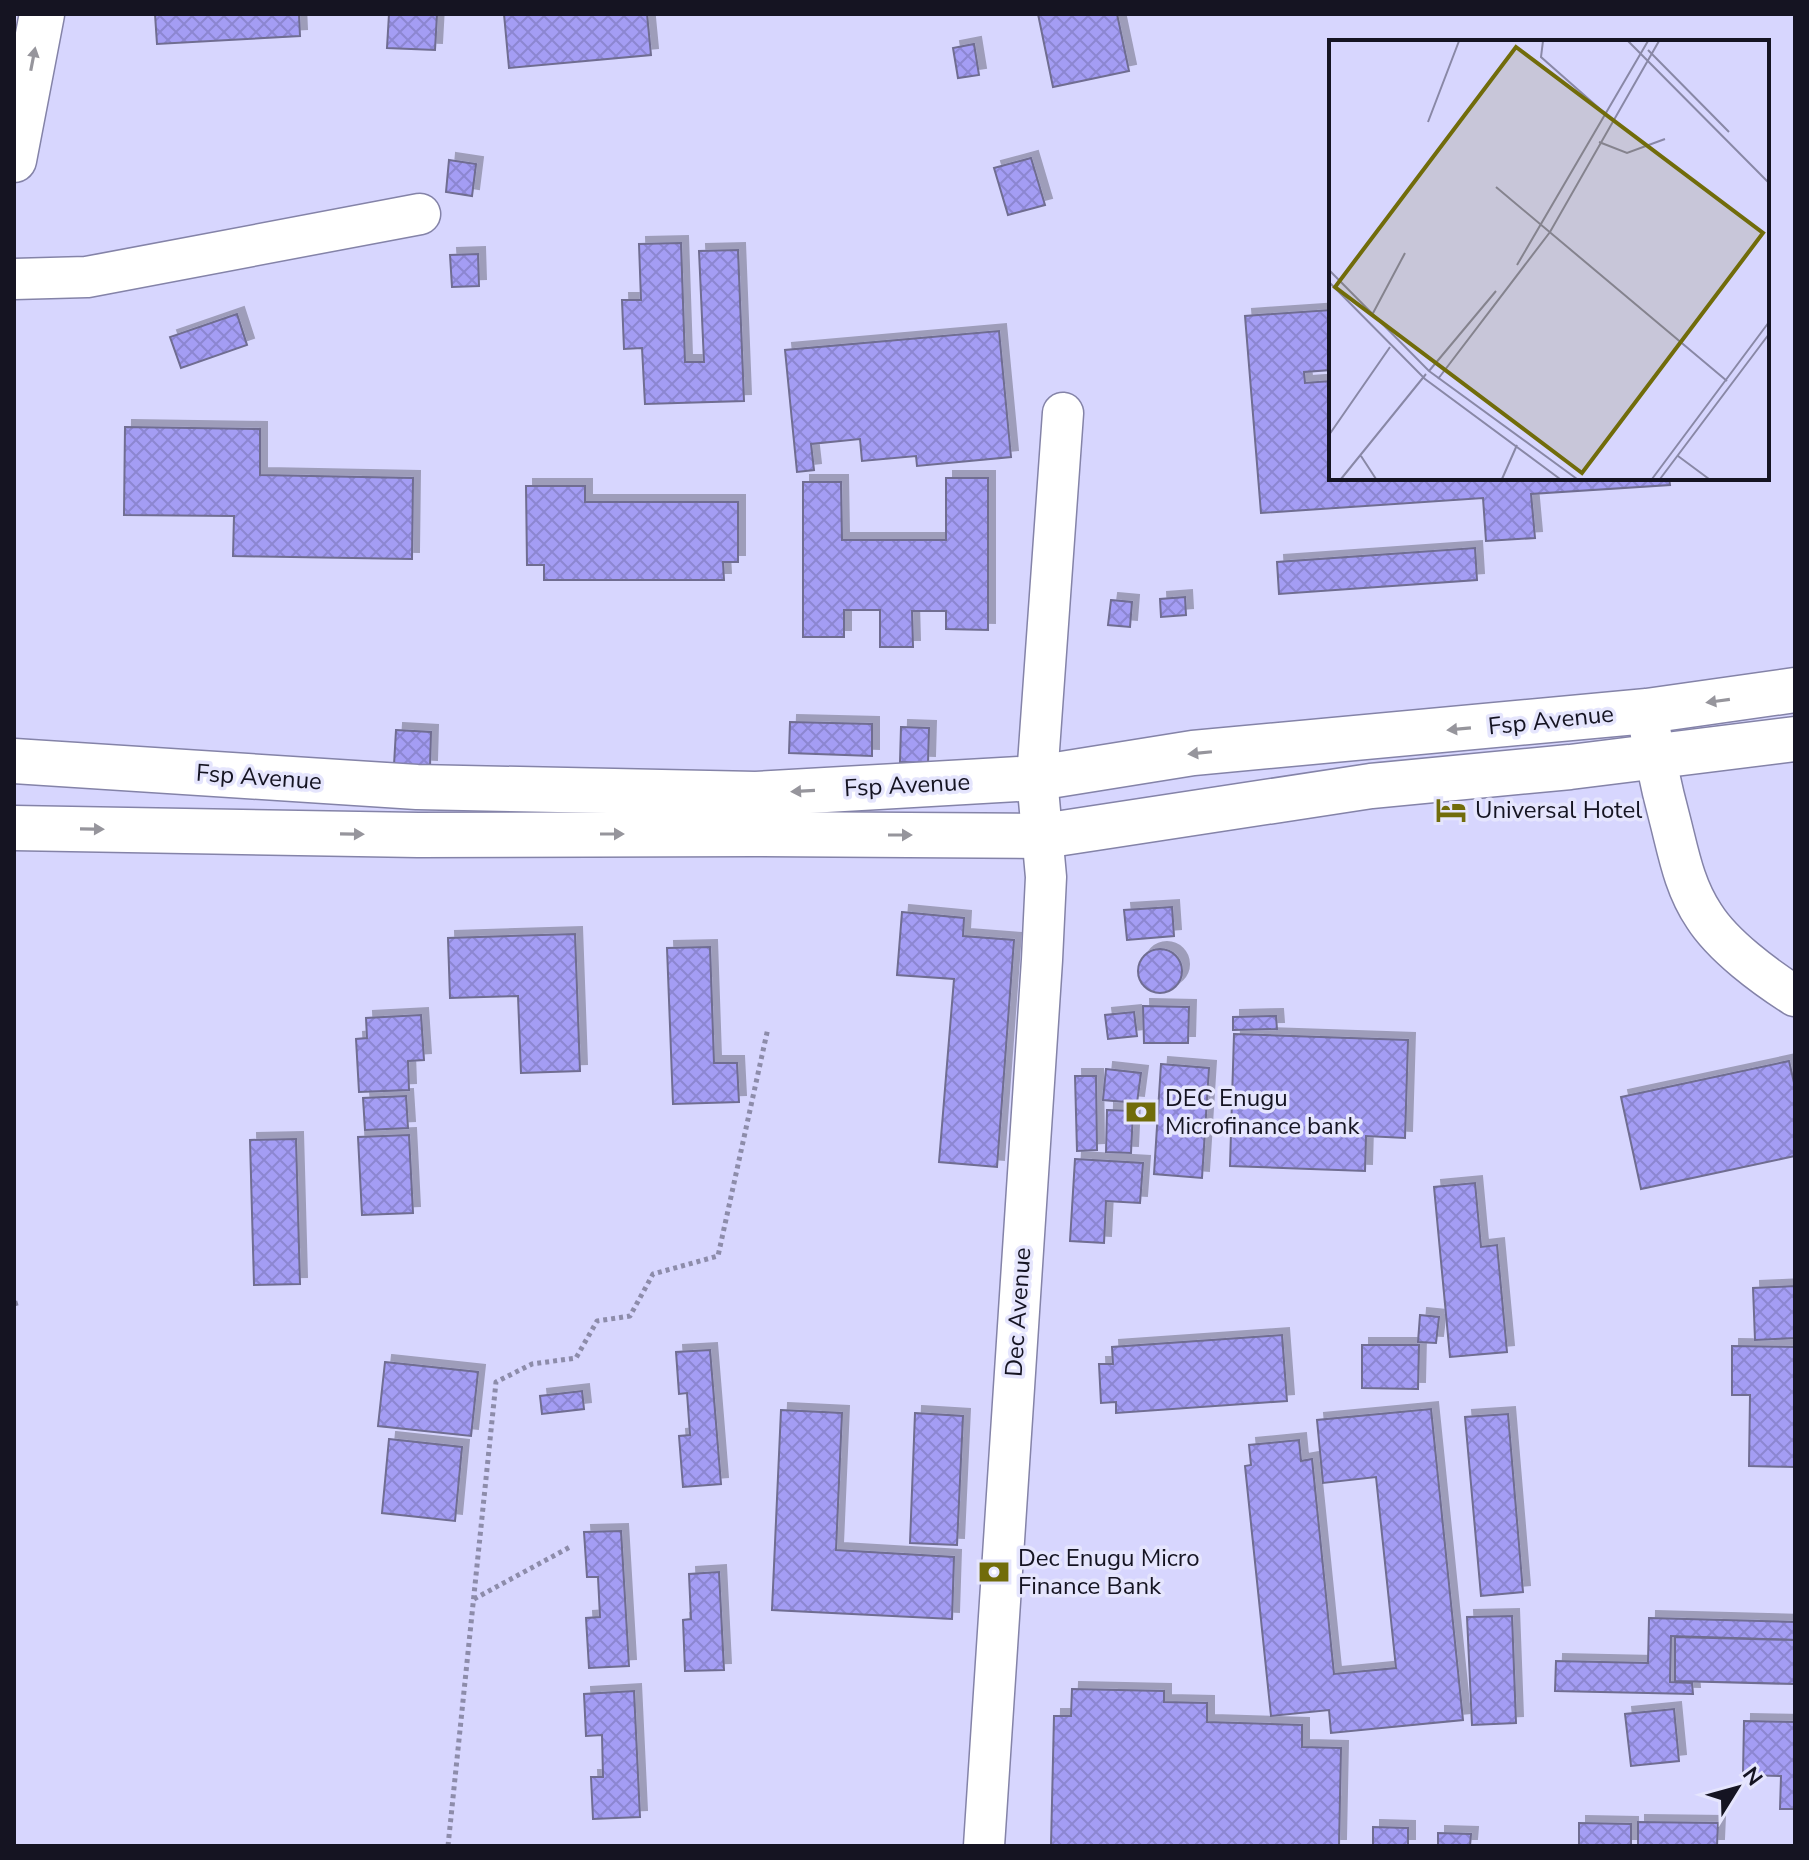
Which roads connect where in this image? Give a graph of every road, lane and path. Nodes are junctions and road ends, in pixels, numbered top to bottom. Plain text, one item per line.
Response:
1 (42, 14) edge
2 (14, 160) edge
3 (420, 214) dead end
4 (14, 279) edge
5 (1063, 413) dead end
6 (1795, 690) edge
7 (1647, 711) junction
8 (1563, 720) junction
9 (1795, 739) edge
10 (1275, 746) junction
11 (1654, 757) junction
12 (14, 761) edge
13 (1570, 767) junction
14 (1037, 778) junction
15 (1270, 801) junction
16 (14, 828) edge
17 (1043, 836) junction
18 (1795, 996) edge
19 (768, 1028) dead end
20 (21, 1302) dead end
21 (14, 1304) edge
22 (570, 1547) dead end
23 (473, 1599) junction
24 (448, 1846) edge
25 (984, 1846) edge

2 -> 1 main road
3 - 4 street
5 - 14 street, Dec Avenue
6 -> 7 main road, Fsp Avenue
7 - 8 main road, Fsp Avenue
7 - 11 street
8 -> 10 main road, Fsp Avenue
8 - 13 main road
9 - 11 main road, Fsp Avenue
10 -> 14 main road, Fsp Avenue
10 - 15 main road
11 - 13 main road, Fsp Avenue
11 - 18 street
14 -> 12 main road, Fsp Avenue
13 - 15 main road, Fsp Avenue
14 - 17 street, Dec Avenue
15 - 17 main road, Fsp Avenue
16 -> 17 main road, Fsp Avenue
17 - 25 street, Dec Avenue
19 - 23 path
20 - 21 path
22 - 23 path
23 - 24 path

